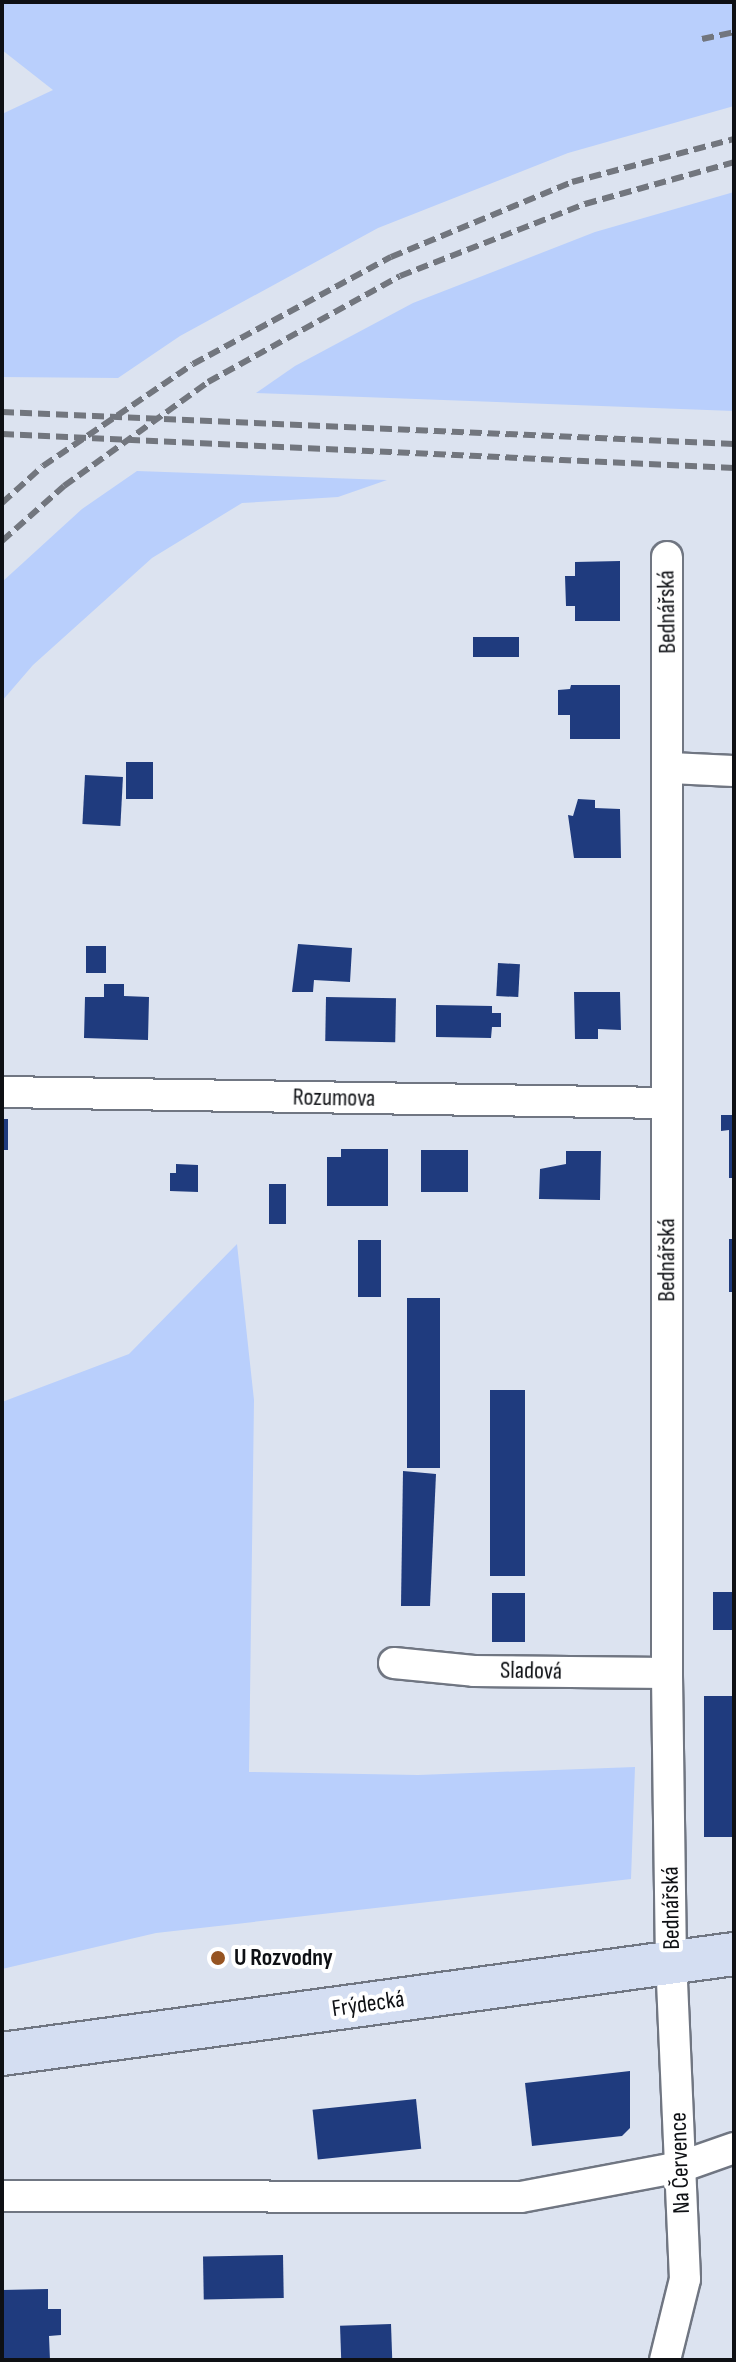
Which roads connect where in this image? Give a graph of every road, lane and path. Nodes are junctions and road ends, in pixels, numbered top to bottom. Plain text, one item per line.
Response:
1 (667, 557) dead end
2 (670, 768) junction
3 (734, 771) edge
4 (2, 1092) edge
5 (666, 1103) junction
6 (394, 1663) dead end
7 (667, 1673) junction
8 (734, 1954) edge
9 (671, 1963) junction
10 (2, 2054) edge
11 (734, 2148) edge
12 (680, 2167) junction
13 (2, 2196) edge
14 (665, 2360) edge

1 - 2 street, Bednářská
2 - 3 street
2 - 5 street, Bednářská
4 - 5 street, Rozumova
5 - 7 street, Bednářská
6 - 7 street, Sladová
7 - 9 street, Bednářská
8 - 9 main road, Frýdecká
9 - 10 main road, Frýdecká
9 - 12 street, Na Července
11 - 12 street
12 - 13 street
12 - 14 street, Na Července

